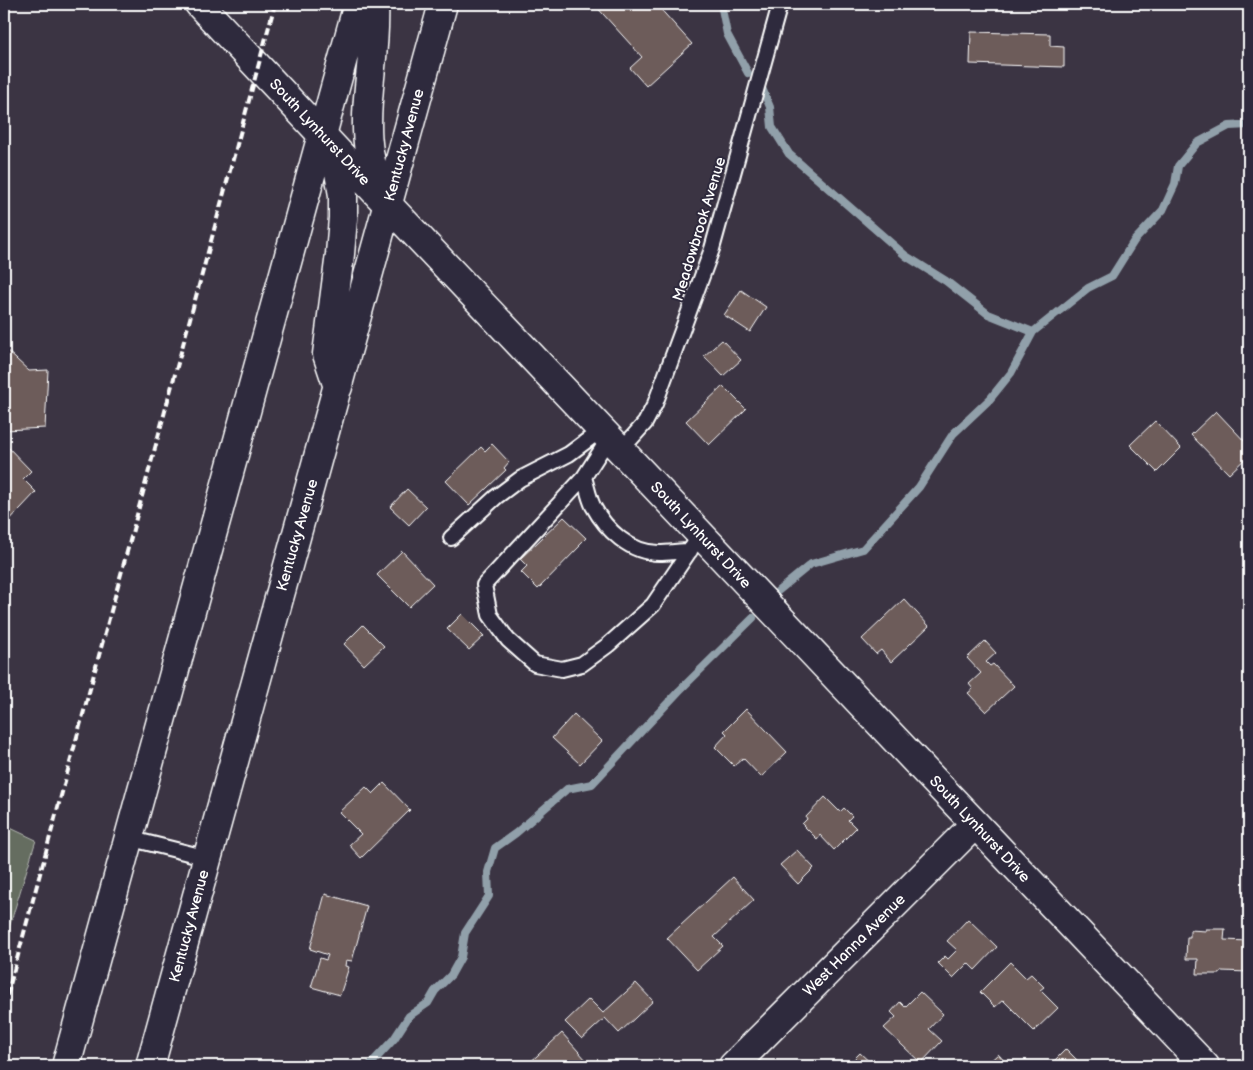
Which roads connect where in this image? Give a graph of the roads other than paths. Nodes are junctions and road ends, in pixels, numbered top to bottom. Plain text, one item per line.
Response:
1 (199, 4) edge
2 (358, 4) edge
3 (374, 4) edge
4 (443, 4) edge
5 (780, 4) edge
6 (322, 134) junction
7 (388, 205) junction
8 (338, 387) junction
9 (610, 439) junction
10 (584, 477) junction
11 (451, 538) dead end
12 (695, 543) junction
13 (975, 824) junction
14 (128, 838) junction
15 (208, 858) junction
16 (66, 1066) edge
17 (150, 1066) edge
18 (733, 1066) edge
19 (1205, 1066) edge

1 - 6 main road, South Lynhurst Drive
2 - 6 main road
3 - 7 main road
4 - 7 main road, Kentucky Avenue
5 - 9 lane, Meadowbrook Avenue
6 - 7 main road, South Lynhurst Drive
6 - 8 main road
6 - 14 main road
7 - 8 main road, Kentucky Avenue
7 - 9 main road, South Lynhurst Drive
8 - 15 main road, Kentucky Avenue
9 - 10 lane
9 - 11 lane
9 - 12 main road, South Lynhurst Drive
10 - 12 lane
10 - 12 lane
12 - 13 main road, South Lynhurst Drive
13 - 18 main road, West Hanna Avenue
13 - 19 main road, South Lynhurst Drive
14 - 15 lane
14 - 16 main road
15 - 17 main road, Kentucky Avenue

